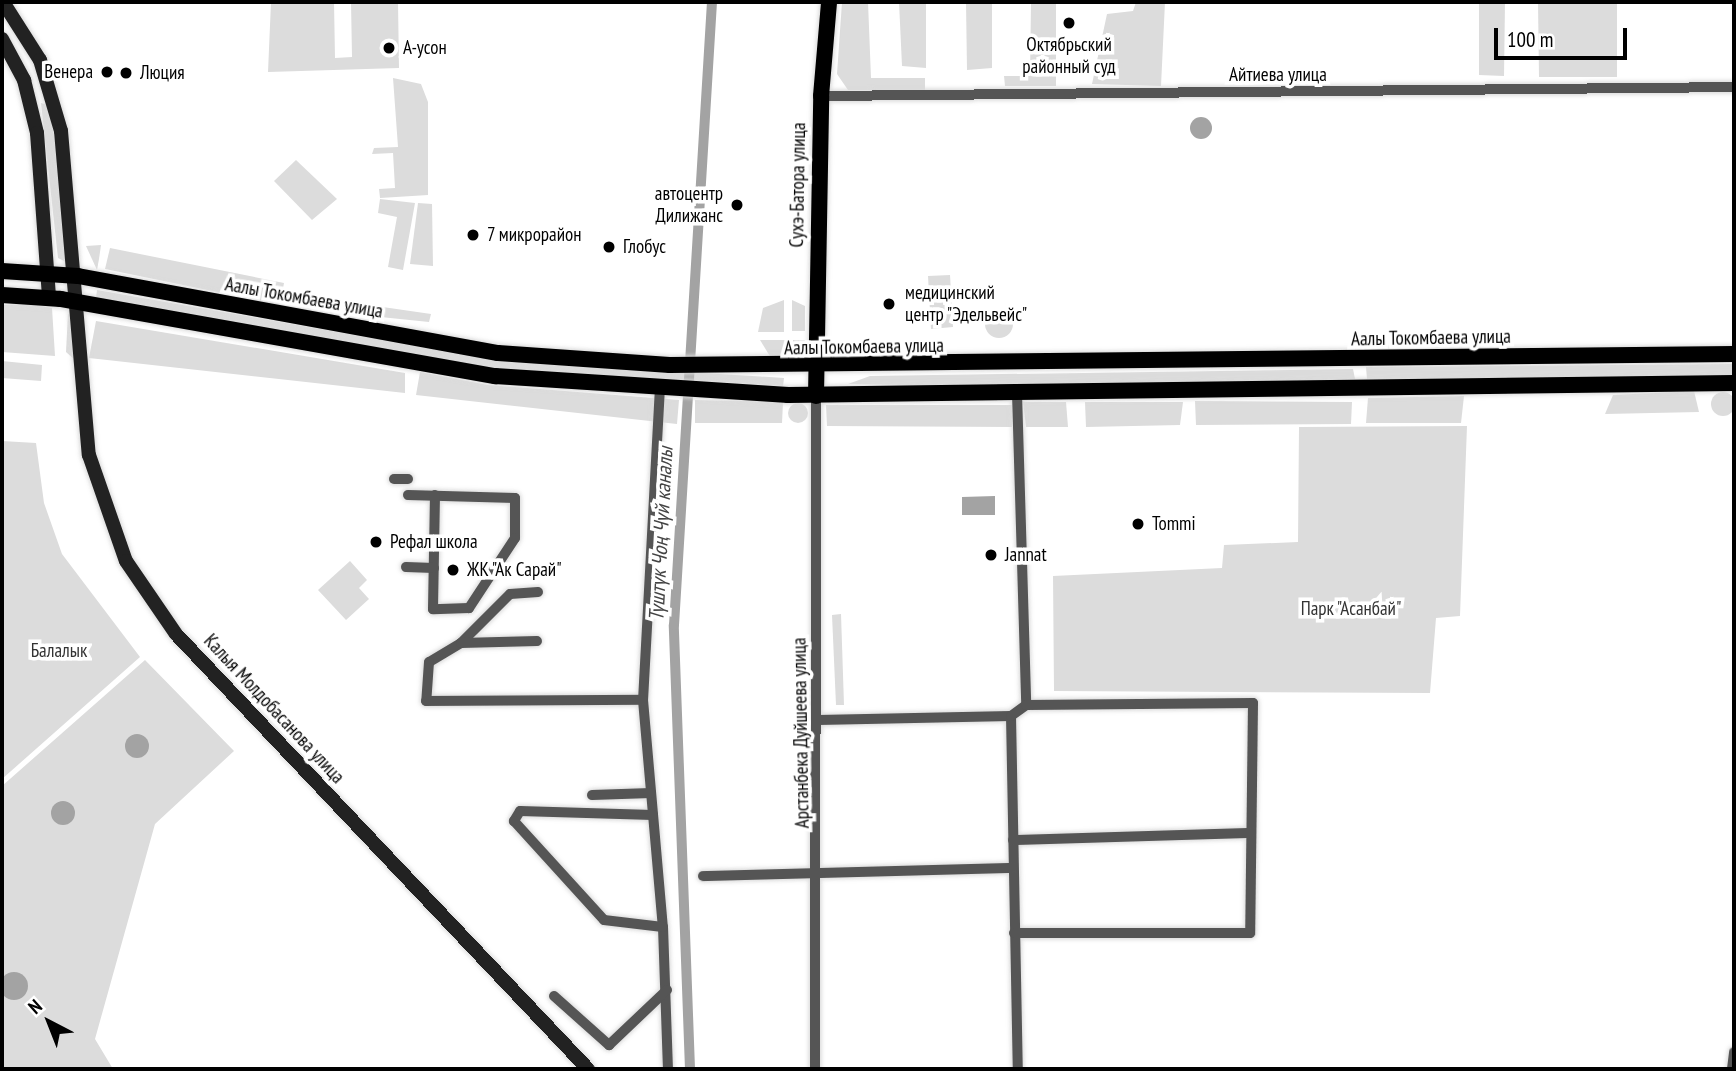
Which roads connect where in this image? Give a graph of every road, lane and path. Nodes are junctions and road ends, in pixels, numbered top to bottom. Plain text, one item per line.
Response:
1 (3, 2) edge
2 (829, 2) edge
3 (2, 39) edge
4 (1734, 87) edge
5 (51, 93) junction
6 (821, 96) junction
7 (30, 99) junction
8 (2, 271) edge
9 (51, 273) junction
10 (78, 276) junction
11 (2, 295) edge
12 (49, 297) junction
13 (76, 302) junction
14 (1734, 354) edge
15 (818, 369) junction
16 (1734, 383) edge
17 (665, 387) junction
18 (1017, 393) junction
19 (816, 396) junction
20 (394, 479) dead end
21 (408, 480) dead end
22 (408, 495) dead end
23 (435, 495) junction
24 (405, 567) dead end
25 (434, 568) junction
26 (538, 592) dead end
27 (537, 641) dead end
28 (461, 643) junction
29 (643, 700) junction
30 (1026, 705) junction
31 (1011, 716) junction
32 (818, 720) junction
33 (651, 793) junction
34 (592, 795) dead end
35 (653, 815) junction
36 (1251, 833) junction
37 (1013, 840) junction
38 (1013, 869) junction
39 (820, 872) junction
40 (703, 876) dead end
41 (663, 927) junction
42 (1014, 933) junction
43 (667, 990) junction
44 (554, 996) dead end
45 (1734, 1052) edge
46 (587, 1069) edge
47 (668, 1069) edge
48 (815, 1069) edge
49 (1018, 1069) edge
50 (1732, 1069) edge

1 - 5 street, Калыя Молдобасанова улица
2 - 6 main road, Сухэ-Батора улица
3 - 7 street
4 - 6 street, Айтиева улица
5 - 7 street
5 - 10 street, Калыя Молдобасанова улица
6 - 15 main road, Сухэ-Батора улица
7 - 9 street
8 - 9 main road, Аалы Токомбаева улица
9 - 10 main road, Аалы Токомбаева улица
9 - 12 street
10 - 13 street, Калыя Молдобасанова улица
10 - 15 main road, Аалы Токомбаева улица
11 - 12 main road
12 - 13 main road
13 - 17 main road
13 - 46 street, Калыя Молдобасанова улица
14 - 15 main road, Аалы Токомбаева улица
15 - 19 main road, Сухэ-Батора улица
16 - 18 main road
17 - 19 main road
17 - 29 street
18 - 19 main road
18 - 30 street
19 - 32 street, Арстанбека Дуйшеева улица
20 - 21 street
22 - 23 street
23 - 25 street
23 - 25 street
24 - 25 street
26 - 28 street
27 - 28 street
28 - 29 street
29 - 33 street
30 - 31 street
30 - 36 street
31 - 32 street
31 - 37 street
32 - 39 street, Арстанбека Дуйшеева улица
33 - 34 street
33 - 35 street
35 - 41 street
35 - 41 street
36 - 37 street
36 - 42 street
37 - 38 street
38 - 39 street
38 - 42 street
39 - 40 street
39 - 48 street, Арстанбека Дуйшеева улица
41 - 43 street
42 - 49 street
43 - 44 street
43 - 47 street
45 - 50 street

